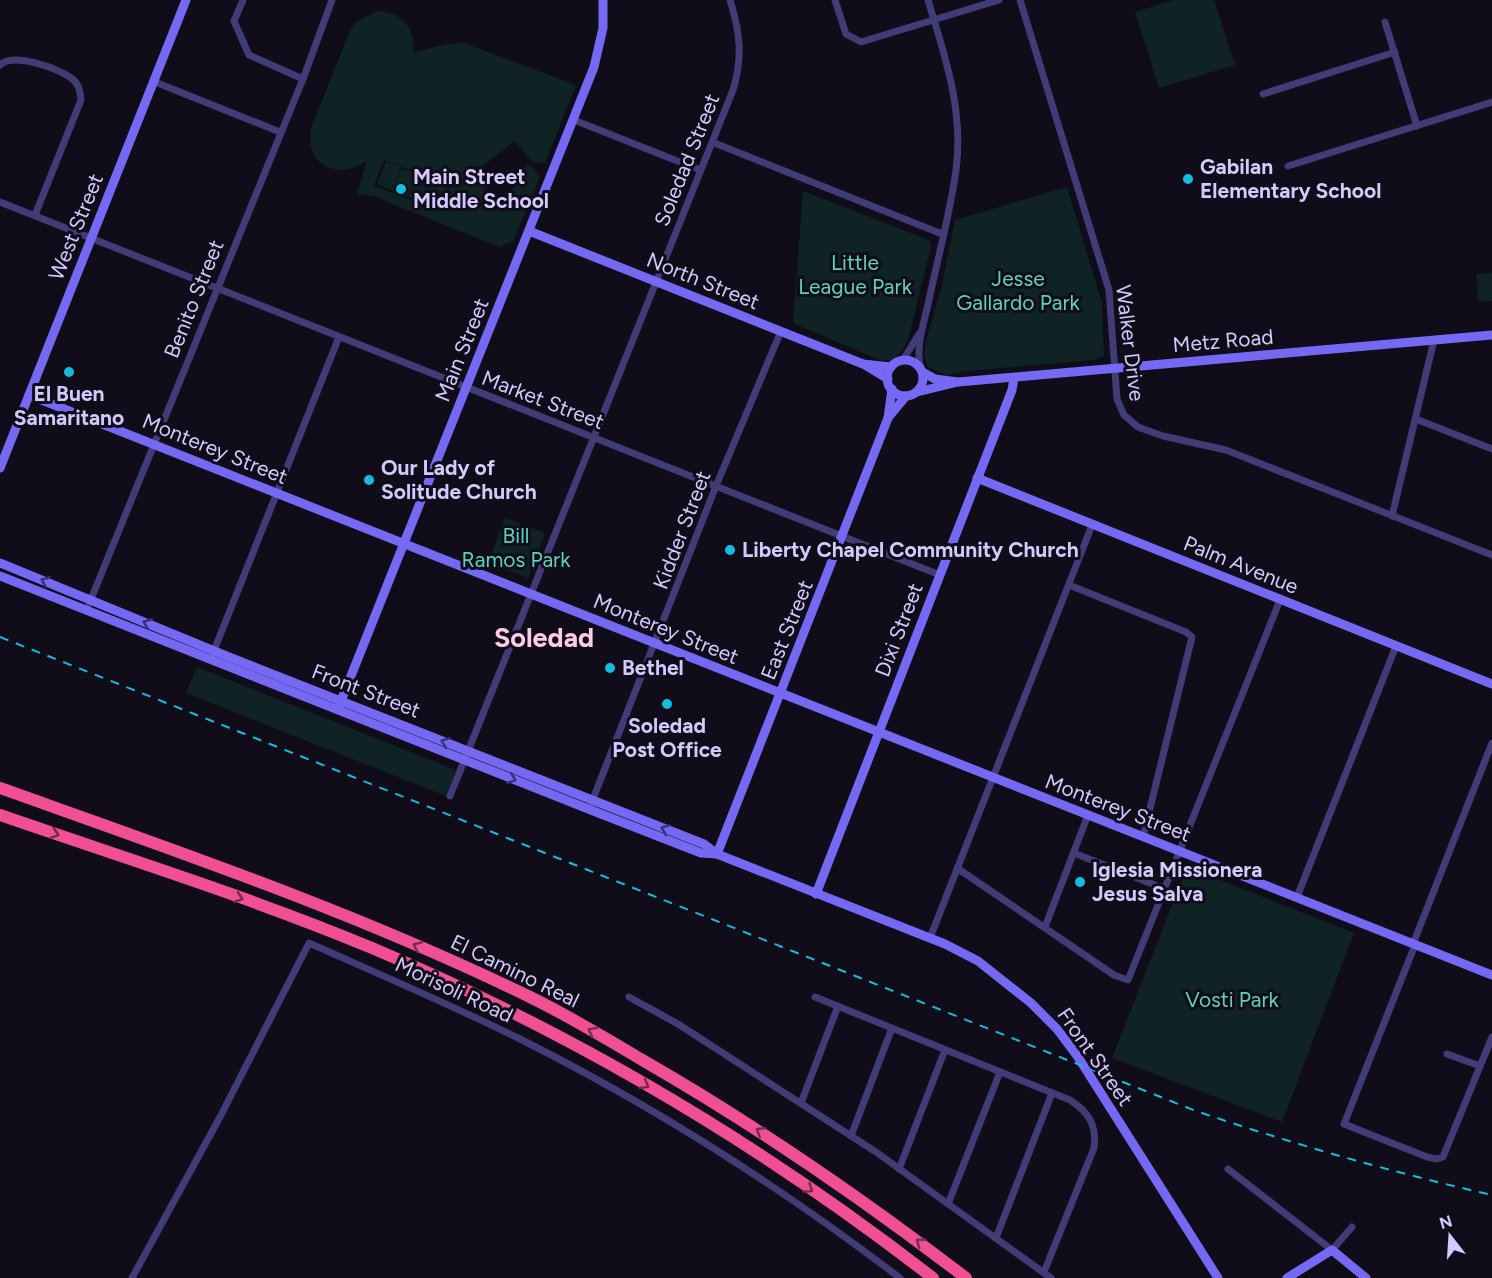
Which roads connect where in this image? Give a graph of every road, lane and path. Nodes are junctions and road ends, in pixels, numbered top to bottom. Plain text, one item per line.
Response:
1 (186, 0) edge
2 (243, 0) edge
3 (332, 0) edge
4 (603, 0) edge
5 (730, 0) edge
6 (835, 0) edge
7 (928, 0) edge
8 (999, 0) edge
9 (1020, 0) edge
10 (934, 20) junction
11 (1385, 22) dead end
12 (1395, 52) junction
13 (3, 62) edge
14 (303, 78) junction
15 (155, 82) junction
16 (1263, 94) dead end
17 (1492, 102) edge
18 (574, 120) junction
19 (1417, 126) junction
20 (280, 132) junction
21 (712, 142) junction
22 (1288, 166) dead end
23 (700, 170) junction
24 (0, 202) edge
25 (35, 215) junction
26 (529, 231) junction
27 (942, 234) junction
28 (91, 238) junction
29 (656, 281) junction
30 (216, 289) junction
31 (781, 331) junction
32 (919, 334) junction
33 (1492, 335) edge
34 (339, 338) junction
35 (1434, 340) junction
36 (903, 360) junction
37 (863, 364) junction
38 (891, 367) junction
39 (1114, 369) junction
40 (921, 370) junction
41 (1014, 378) junction
42 (888, 379) junction
43 (958, 382) junction
44 (466, 388) junction
45 (892, 389) junction
46 (911, 394) junction
47 (29, 395) junction
48 (888, 418) junction
49 (1416, 419) junction
50 (595, 438) junction
51 (154, 444) junction
52 (1492, 449) edge
53 (0, 468) edge
54 (977, 478) junction
55 (716, 486) junction
56 (277, 494) junction
57 (1392, 516) junction
58 (1092, 525) junction
59 (843, 537) junction
60 (405, 545) junction
61 (1492, 555) edge
62 (0, 563) edge
63 (940, 575) junction
64 (0, 576) edge
65 (1069, 585) junction
66 (532, 595) junction
67 (90, 600) junction
68 (1280, 600) junction
69 (86, 610) junction
70 (655, 644) junction
71 (1396, 646) junction
72 (213, 655) junction
73 (1492, 684) edge
74 (781, 693) junction
75 (340, 705) junction
76 (879, 733) junction
77 (1492, 743) edge
78 (466, 755) junction
79 (992, 778) junction
80 (0, 788) edge
81 (450, 796) dead end
82 (591, 805) junction
83 (0, 815) edge
84 (1088, 815) junction
85 (1143, 837) junction
86 (1179, 851) junction
87 (1074, 853) junction
88 (717, 854) junction
89 (957, 868) junction
90 (1165, 889) junction
91 (816, 894) junction
92 (1297, 897) junction
93 (1045, 927) junction
94 (930, 938) junction
95 (1414, 944) junction
96 (1492, 975) edge
97 (815, 997) dead end
98 (629, 998) dead end
99 (837, 1006) junction
100 (892, 1028) junction
101 (1492, 1037) edge
102 (945, 1050) junction
103 (1447, 1054) dead end
104 (1480, 1066) junction
105 (1000, 1072) junction
106 (1052, 1093) junction
107 (801, 1103) junction
108 (851, 1136) junction
109 (899, 1168) junction
110 (1228, 1169) dead end
111 (948, 1204) junction
112 (1352, 1227) dead end
113 (996, 1238) junction
114 (1332, 1250) junction
115 (1044, 1272) junction
116 (132, 1278) edge
117 (900, 1278) edge
118 (933, 1278) edge
119 (966, 1278) edge
120 (1051, 1278) edge
121 (1218, 1278) edge
122 (1287, 1278) edge
123 (1366, 1278) edge

1 - 15 street, West Street
2 - 14 street
3 - 14 street, Benito Street
4 - 18 street, Main Street
5 - 21 street, Soledad Street
6 - 10 street
7 - 10 street
8 - 10 street
9 - 39 street, Walker Drive
10 - 27 street
11 - 12 street
12 - 16 street
12 - 19 street
13 - 25 street
14 - 20 street, Benito Street
15 - 20 street
15 - 28 street, West Street
17 - 19 street
18 - 23 street
18 - 26 street, Main Street
19 - 22 street
20 - 30 street, Benito Street
21 - 23 street, Soledad Street
21 - 27 street
23 - 29 street, Soledad Street
24 - 25 street, Market Street
25 - 28 street, Market Street
26 - 29 street, North Street
26 - 44 street, Main Street
27 - 32 street
28 - 30 street, Market Street
28 - 47 street, West Street
29 - 31 street, North Street
29 - 50 street, Soledad Street
30 - 34 street, Market Street
30 - 51 street, Benito Street
31 - 37 street, North Street
31 - 55 street, Kidder Street
32 - 36 street
32 - 40 street
33 - 35 street, Metz Road
34 - 44 street, Market Street
34 - 56 street
35 - 39 street, Metz Road
35 - 49 street
36 - 38 street
36 - 40 street
37 - 38 street, North Street
37 - 42 street, North Street
38 - 42 street
39 - 41 street, Metz Road
39 - 57 street, Walker Drive
40 - 43 street, Metz Road
40 - 46 street
41 - 43 street, Metz Road
41 - 54 street, Dixi Street
42 - 45 street
43 - 46 street, Metz Road
44 - 50 street, Market Street
44 - 60 street, Main Street
45 - 46 street
45 - 48 street, East Street
46 - 48 street, East Street
47 - 51 street, Monterey Street
47 - 53 street, West Street
48 - 59 street, East Street
49 - 52 street
49 - 57 street
50 - 55 street, Market Street
50 - 66 street, Soledad Street
51 - 56 street, Monterey Street
51 - 67 street, Benito Street
54 - 58 street, Palm Avenue
54 - 63 street, Dixi Street
55 - 59 street, Market Street
55 - 70 street, Kidder Street
56 - 60 street, Monterey Street
56 - 72 street
57 - 61 street, Walker Drive
58 - 65 street
58 - 68 street, Palm Avenue
59 - 63 street, Market Street
59 - 74 street, East Street
60 - 66 street, Monterey Street
60 - 75 street, Main Street
67 -> 62 street, Front Street
63 - 76 street, Dixi Street
64 - 69 street, Front Street
65 - 79 street
65 - 85 street
66 - 70 street, Monterey Street
66 - 78 street, Soledad Street
67 - 69 street, Benito Street
72 -> 67 street, Front Street
68 - 71 street, Palm Avenue
68 - 86 street
69 - 72 street, Front Street
70 - 74 street, Monterey Street
70 - 82 street, Kidder Street
71 - 73 street, Palm Avenue
71 - 92 street
72 - 75 street, Front Street
74 - 76 street, Monterey Street
74 - 88 street, East Street
75 - 78 street, Front Street
76 - 79 street, Monterey Street
76 - 91 street, Dixi Street
77 - 95 street
78 - 81 street, Soledad Street
78 - 82 street, Front Street
79 - 84 street, Monterey Street
79 - 89 street
119 -> 80 highway, El Camino Real
82 - 88 street, Front Street
83 -> 118 highway, El Camino Real
84 - 85 street, Monterey Street
84 - 87 street
85 - 86 street, Monterey Street
86 - 90 street
86 - 92 street, Monterey Street
87 - 90 street
87 - 93 street
88 - 91 street, Front Street
89 - 93 street
89 - 94 street
90 - 93 street
91 - 94 street, Front Street
92 - 95 street, Monterey Street
94 - 121 street, Front Street
95 - 96 street, Monterey Street
95 - 104 street
97 - 99 street
98 - 107 street
99 - 100 street
99 - 107 street
100 - 102 street
100 - 108 street
101 - 104 street
102 - 105 street
102 - 109 street
103 - 104 street
105 - 106 street
105 - 111 street
106 - 113 street
106 - 115 street
107 - 108 street
108 - 109 street
109 - 111 street
110 - 114 street
111 - 113 street
112 - 114 street
113 - 115 street
114 - 122 street
114 - 123 street
115 - 120 street
116 - 117 street, Morisoli Road

